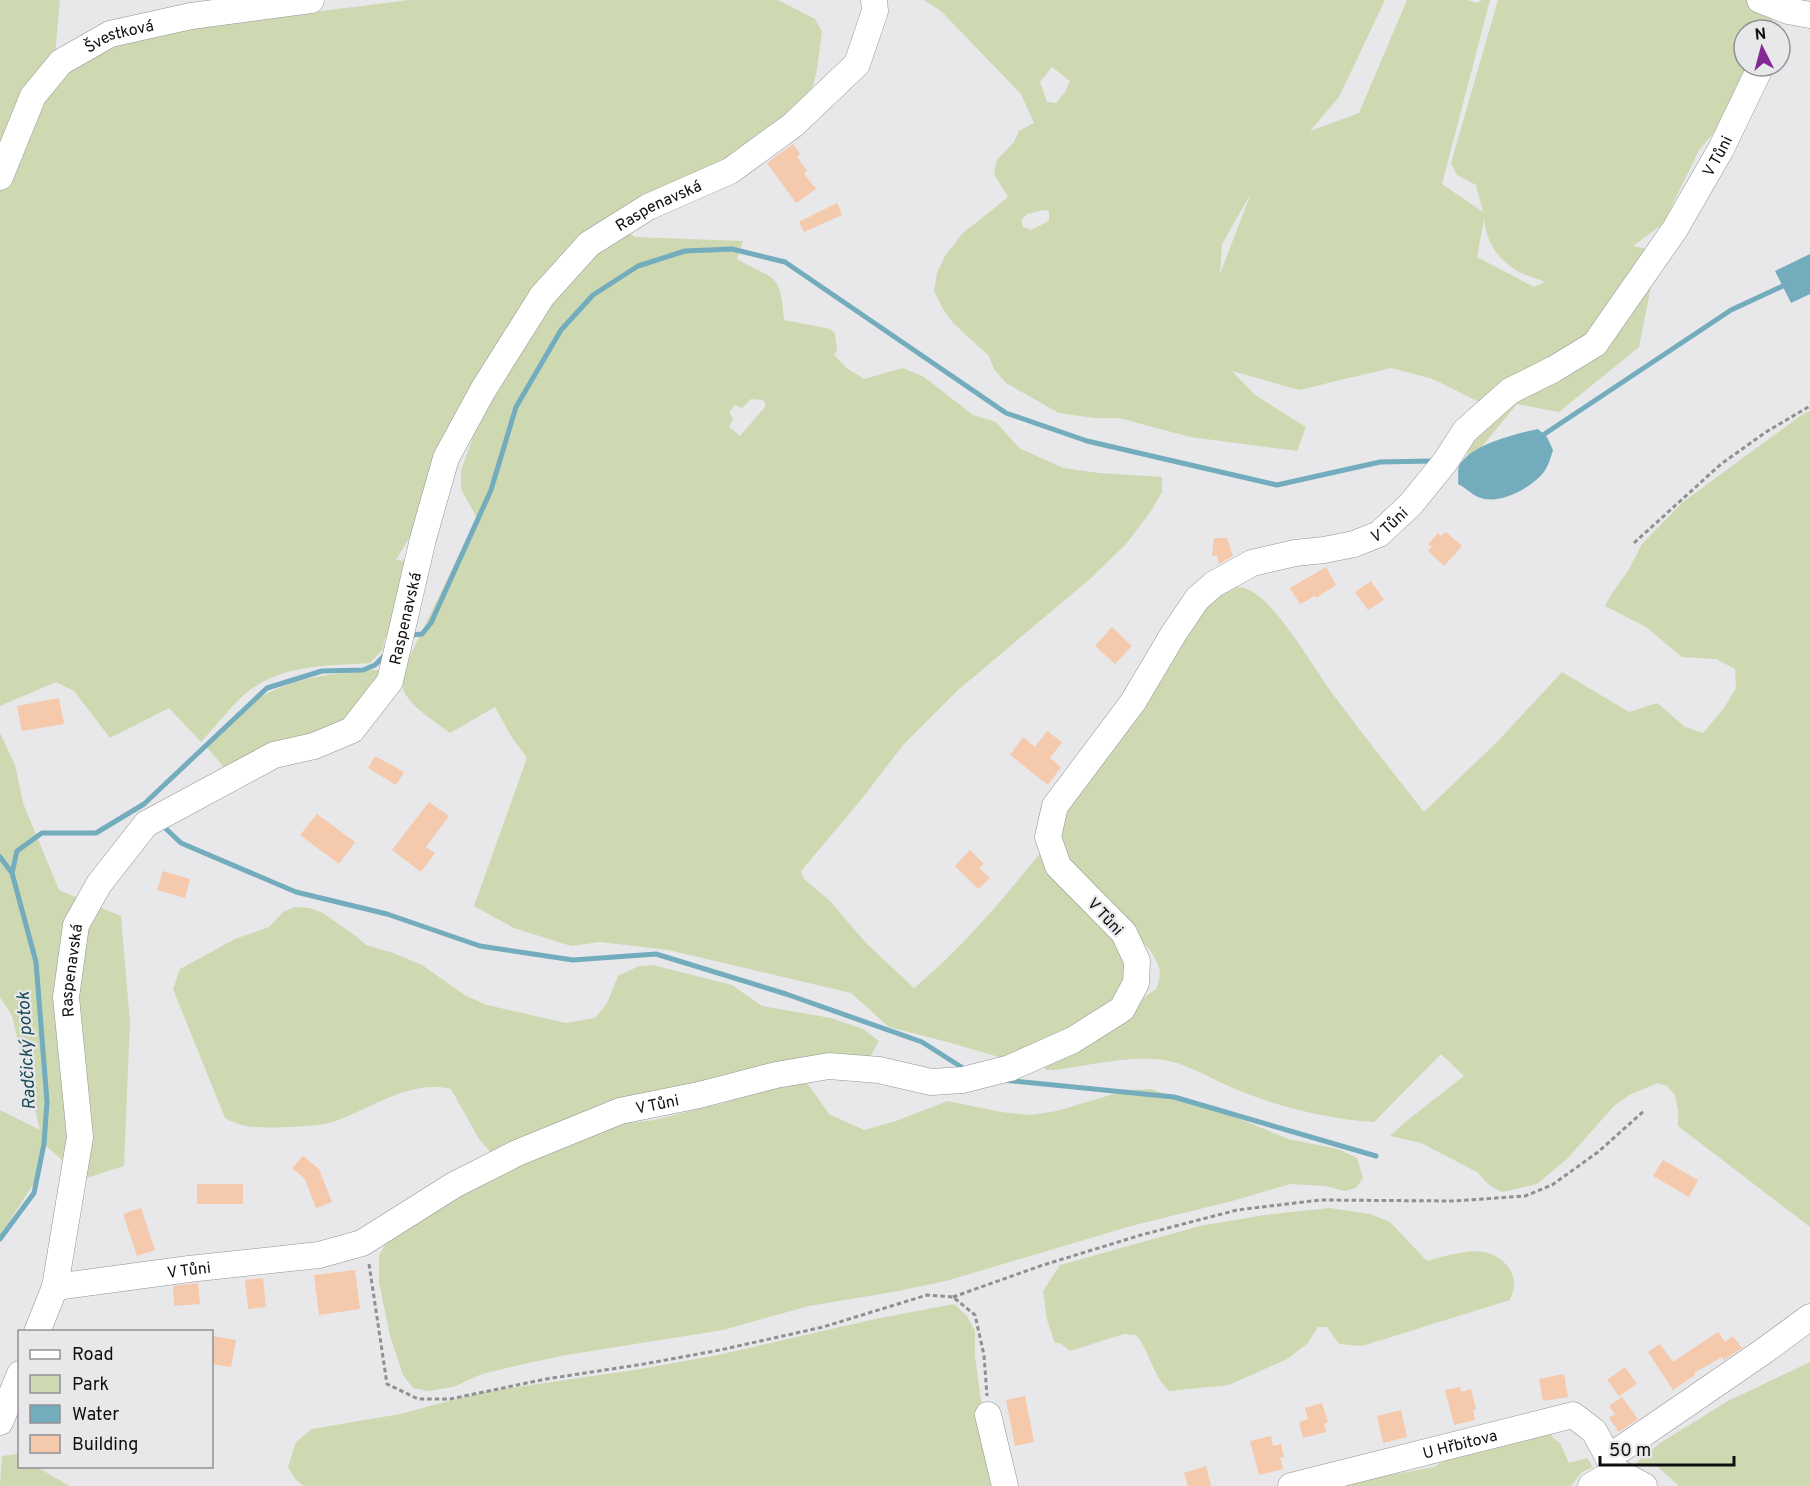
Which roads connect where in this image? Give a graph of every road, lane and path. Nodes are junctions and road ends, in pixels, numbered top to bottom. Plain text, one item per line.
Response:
1 (311, 0) edge
2 (874, 0) edge
3 (1760, 0) edge
4 (1790, 18) edge
5 (1755, 78) edge
6 (0, 177) edge
7 (1810, 406) edge
8 (1634, 543) dead end
9 (1645, 1110) dead end
10 (362, 1243) junction
11 (55, 1287) junction
12 (953, 1297) junction
13 (1810, 1317) edge
14 (38, 1330) edge
15 (18, 1379) edge
16 (988, 1415) joint
17 (18, 1418) edge
18 (0, 1422) edge
19 (0, 1433) edge
20 (1612, 1464) junction
21 (1005, 1486) edge
22 (1291, 1486) edge
23 (1591, 1486) edge
24 (1644, 1486) edge

1 - 6 street, Švestková
2 - 11 street, Raspenavská
3 - 4 street
5 - 10 street, V Tůni
7 - 8 path
9 - 12 path
10 - 11 street, V Tůni
10 - 12 path
11 - 14 street, Raspenavská
12 - 16 path
13 - 20 street
15 - 18 street
16 - 21 street
17 - 19 street
20 - 22 street, U Hřbitova
20 - 23 street
20 - 24 street

